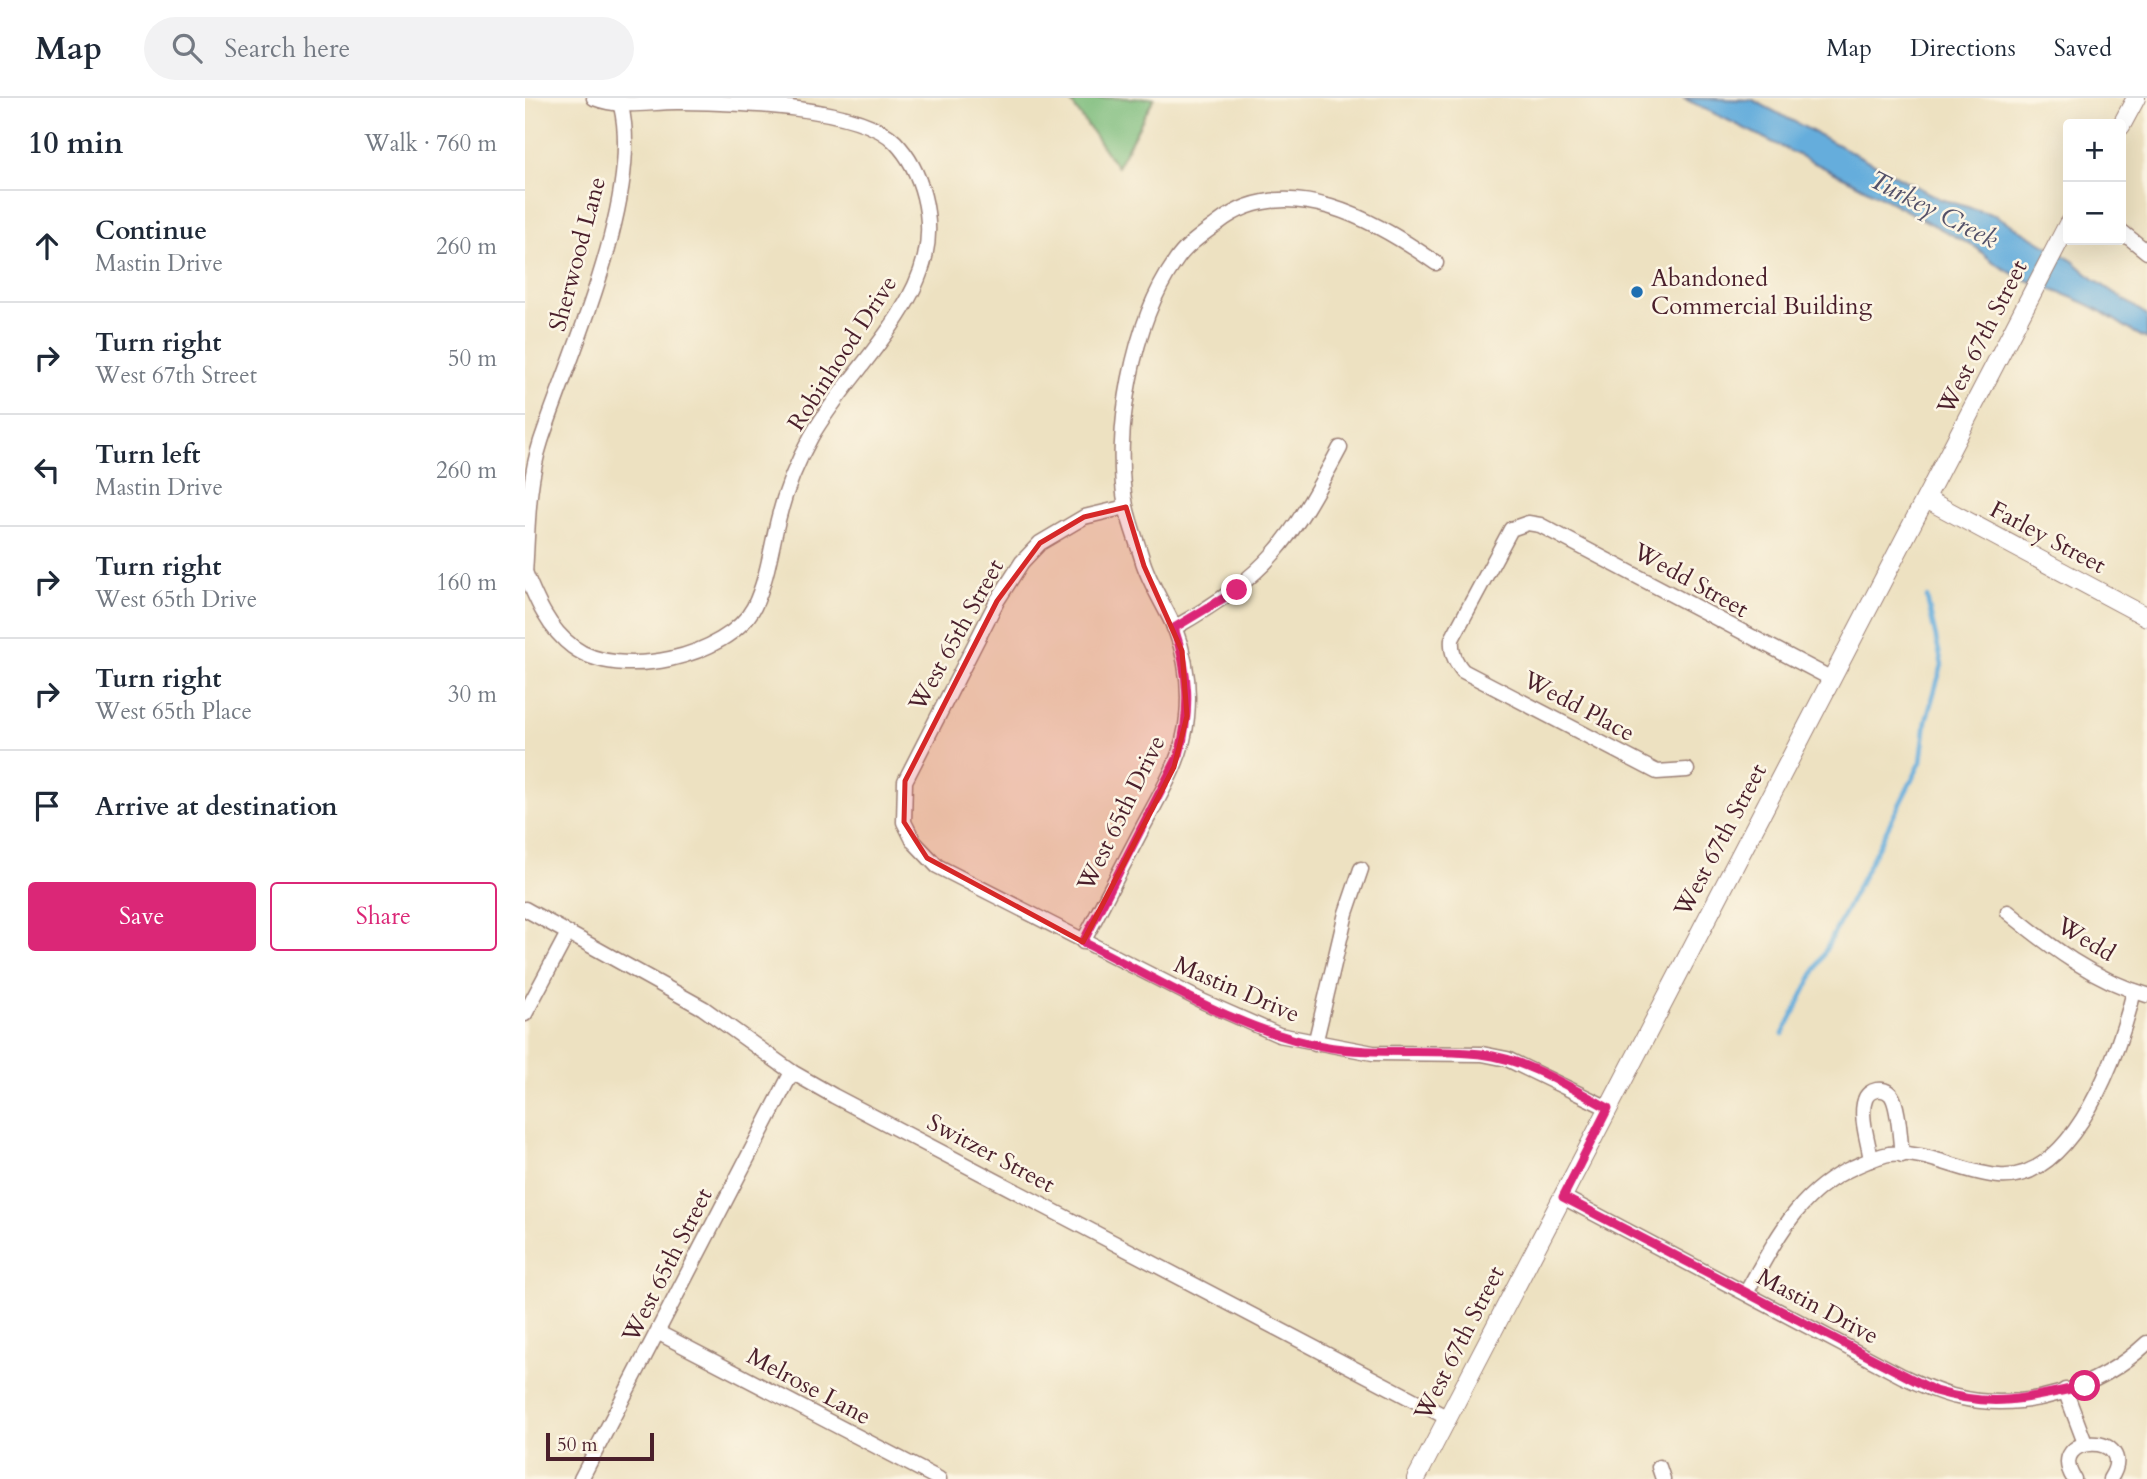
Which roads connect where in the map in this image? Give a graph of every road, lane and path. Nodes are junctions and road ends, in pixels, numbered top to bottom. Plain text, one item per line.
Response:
1 (594, 98) edge
2 (2136, 98) edge
3 (621, 106) junction
4 (2125, 119) edge
5 (2063, 235) edge
6 (2126, 235) edge
7 (2147, 252) edge
8 (1436, 263) dead end
9 (1340, 448) dead end
10 (531, 461) edge
11 (1926, 499) junction
12 (1126, 506) junction
13 (525, 573) edge
14 (2147, 617) edge
15 (1174, 628) junction
16 (1457, 663) joint
17 (1832, 679) junction
18 (1688, 770) dead end
19 (914, 842) joint
20 (1361, 869) dead end
21 (525, 909) edge
22 (2008, 912) dead end
23 (568, 933) junction
24 (1083, 942) junction
25 (2141, 993) edge
26 (525, 1014) edge
27 (1315, 1044) junction
28 (792, 1072) junction
29 (1608, 1108) junction
30 (1902, 1154) junction
31 (1871, 1160) junction
32 (1563, 1197) junction
33 (1746, 1293) junction
34 (659, 1332) junction
35 (2147, 1343) edge
36 (2065, 1390) junction
37 (1448, 1418) junction
38 (2085, 1443) junction
39 (581, 1479) edge
40 (939, 1479) edge
41 (1416, 1479) edge
42 (2074, 1479) edge
43 (2110, 1479) edge

1 - 3 street, Robinhood Drive
2 - 4 street
3 - 10 street, Sherwood Lane
3 - 13 street, Robinhood Drive
5 - 11 street, West 67th Street
6 - 7 street
8 - 12 street, West 65th Drive
9 - 15 street
10 - 13 street, Sherwood Lane
11 - 14 street, Farley Street
11 - 17 street, West 67th Street
12 - 15 street, West 65th Drive
12 - 19 street, West 65th Street
15 - 24 street, West 65th Drive
16 - 17 street, Wedd Street
16 - 18 street, Wedd Place
17 - 29 street, West 67th Street
19 - 24 street, Mastin Drive
20 - 27 street
21 - 23 street, Switzer Street
22 - 25 street, Wedd
23 - 26 street
23 - 28 street, Switzer Street
24 - 27 street, Mastin Drive
25 - 30 street
27 - 29 street, Mastin Drive
28 - 34 street, West 65th Street
28 - 37 street, Switzer Street
29 - 32 street, West 67th Street
30 - 31 street
30 - 31 street
31 - 33 street
32 - 33 street, Mastin Drive
32 - 37 street, West 67th Street
33 - 36 street, Mastin Drive
34 - 39 street, West 65th Street
34 - 40 street, Melrose Lane
35 - 36 street, Mastin Drive
36 - 38 street
37 - 41 street, West 67th Street
38 - 42 street
38 - 43 street

